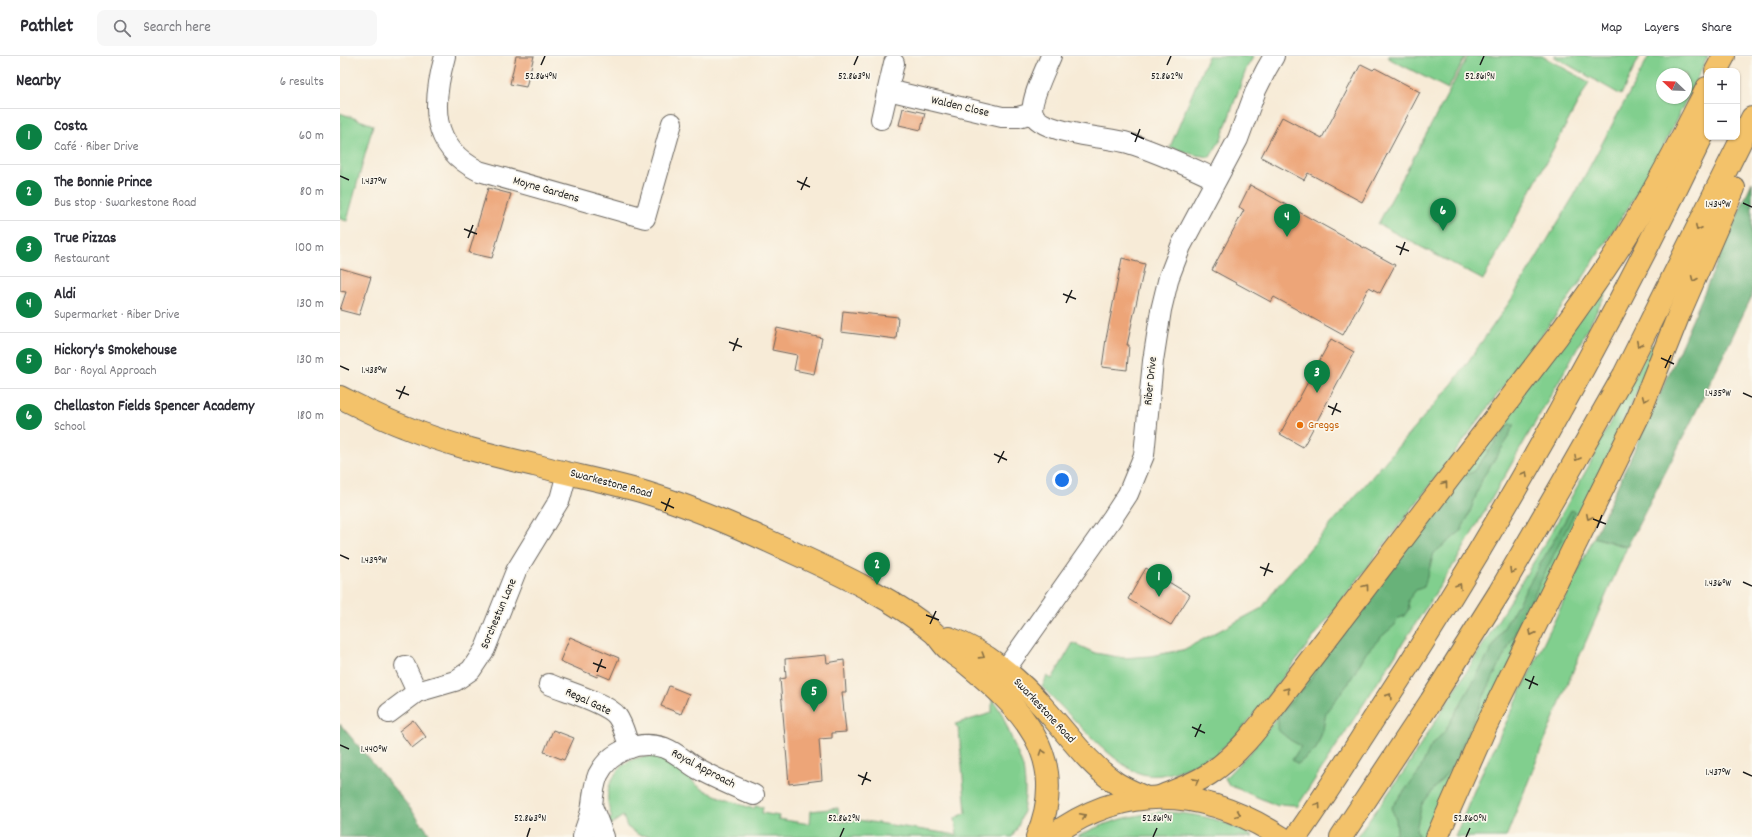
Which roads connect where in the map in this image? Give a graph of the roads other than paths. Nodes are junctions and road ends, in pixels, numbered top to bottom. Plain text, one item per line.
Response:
1 (445, 56) edge
2 (1051, 56) edge
3 (1274, 56) edge
4 (1724, 56) edge
5 (1739, 56) edge
6 (894, 62) dead end
7 (1718, 68) edge
8 (1734, 68) edge
9 (888, 90) junction
10 (1704, 94) edge
11 (1032, 113) junction
12 (1752, 118) edge
13 (881, 119) dead end
14 (672, 124) dead end
15 (1704, 132) edge
16 (1752, 140) edge
17 (1216, 179) junction
18 (340, 397) edge
19 (567, 473) junction
20 (406, 666) dead end
21 (999, 678) junction
22 (549, 684) dead end
23 (417, 692) junction
24 (389, 713) dead end
25 (630, 748) junction
26 (754, 795) dead end
27 (1153, 797) junction
28 (592, 806) junction
29 (1273, 832) edge
30 (583, 837) edge
31 (604, 837) edge
32 (1037, 837) edge
33 (1050, 837) edge
34 (1296, 837) edge
35 (1341, 837) edge
36 (1437, 837) edge

1 - 14 street, Moyne Gardens
2 - 11 street
3 - 17 street, Riber Drive
4 - 7 main road
5 - 8 main road
6 - 9 street
9 - 11 street, Walden Close
9 - 13 street
27 -> 10 main road
11 - 17 street
12 -> 35 main road
34 -> 15 main road
16 -> 36 main road
17 - 21 street, Riber Drive
18 - 19 main road, Swarkestone Road
19 - 21 main road, Swarkestone Road
19 - 23 street, Sorchestun Lane
20 - 23 street
21 - 27 main road, Swarkestone Road
32 -> 21 main road, Swarkestone Road
22 - 25 street, Regal Gate
23 - 24 street, Sorchestun Lane
25 - 26 street, Royal Approach
25 - 28 street, Royal Approach
27 -> 29 main road
33 -> 27 main road
28 - 30 street, Royal Approach
28 - 31 street

